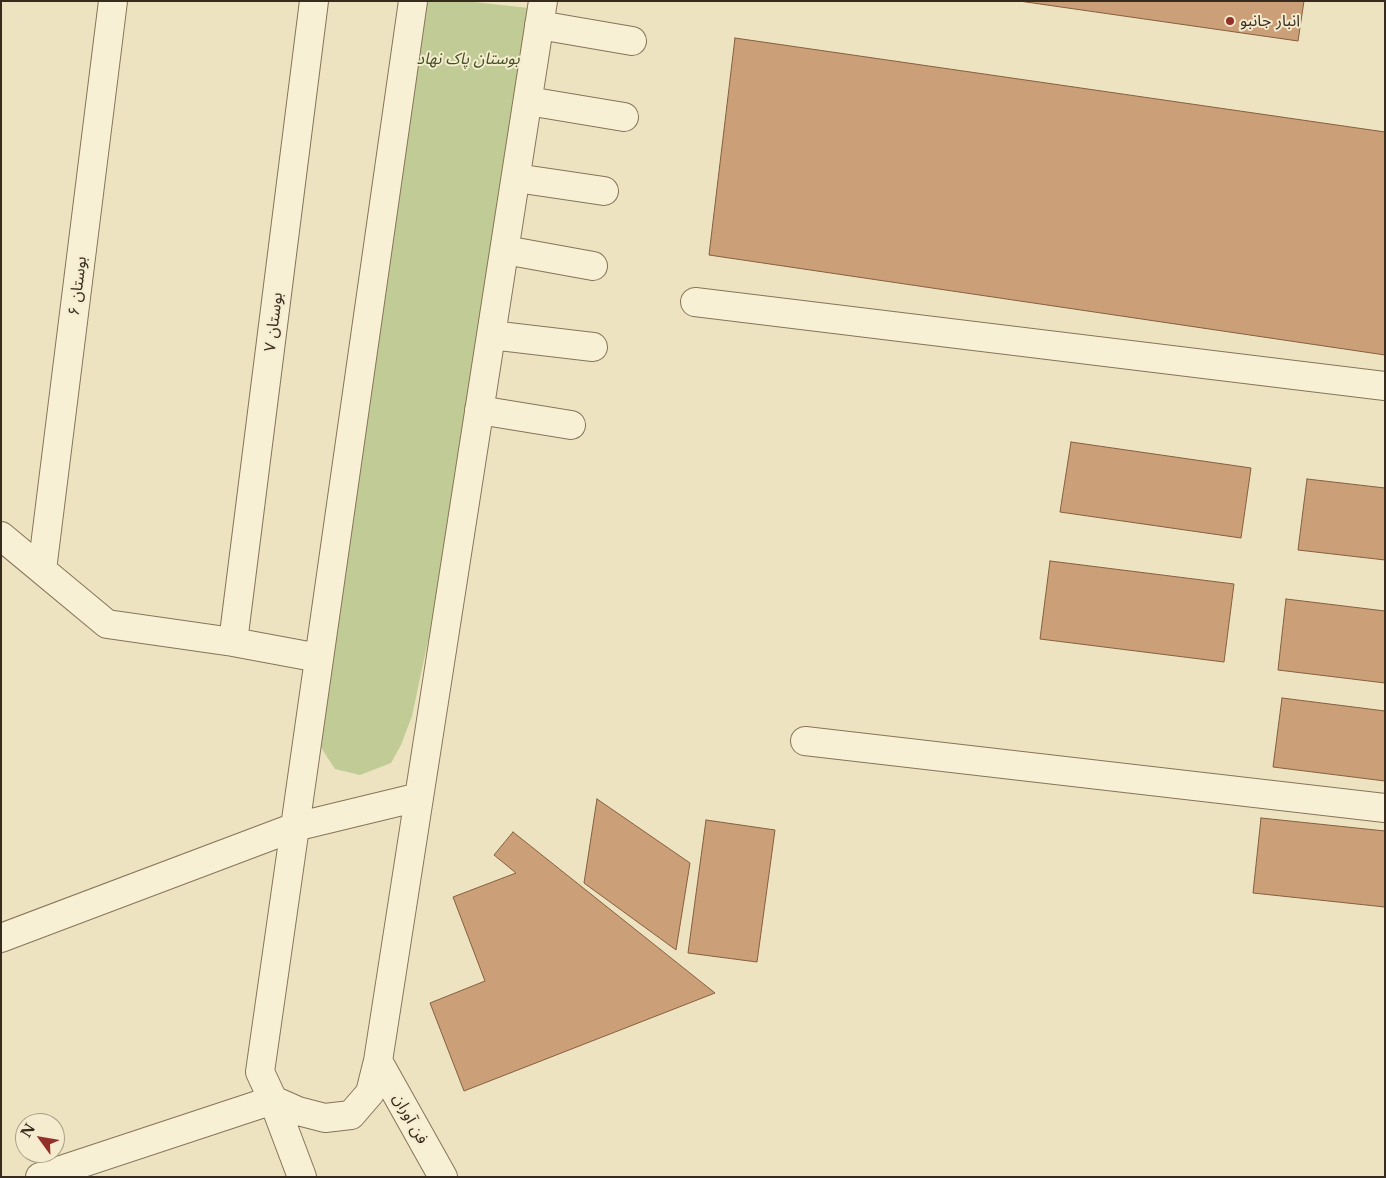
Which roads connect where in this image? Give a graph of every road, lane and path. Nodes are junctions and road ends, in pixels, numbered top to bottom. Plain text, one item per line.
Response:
1 (113, 1) edge
2 (314, 1) edge
3 (412, 1) edge
4 (541, 13) edge
5 (632, 41) dead end
6 (528, 102) junction
7 (624, 117) dead end
8 (516, 178) junction
9 (604, 191) dead end
10 (504, 250) junction
11 (593, 266) dead end
12 (695, 302) dead end
13 (491, 335) junction
14 (592, 347) dead end
15 (1385, 386) edge
16 (479, 410) junction
17 (571, 425) dead end
18 (1, 536) edge
19 (42, 570) junction
20 (234, 642) junction
21 (319, 658) junction
22 (806, 741) dead end
23 (419, 797) junction
24 (1385, 808) edge
25 (295, 827) junction
26 (1, 938) edge
27 (378, 1061) junction
28 (272, 1100) junction
29 (40, 1177) edge
30 (302, 1177) edge
31 (443, 1177) edge

1 - 19 street, بوستان ۶
2 - 20 street, بوستان ۷
3 - 21 street
4 - 5 street
4 - 6 street
6 - 7 street
6 - 8 street
8 - 9 street
8 - 10 street
10 - 11 street
10 - 13 street
12 - 15 street
13 - 14 street
13 - 16 street
16 - 17 street
16 - 23 street
18 - 19 street
19 - 20 street
20 - 21 street
21 - 25 street
22 - 24 street
23 - 25 street
23 - 27 street
25 - 26 street
25 - 28 street
27 - 28 street
27 - 31 street, فن آوران
28 - 29 street
28 - 30 street

